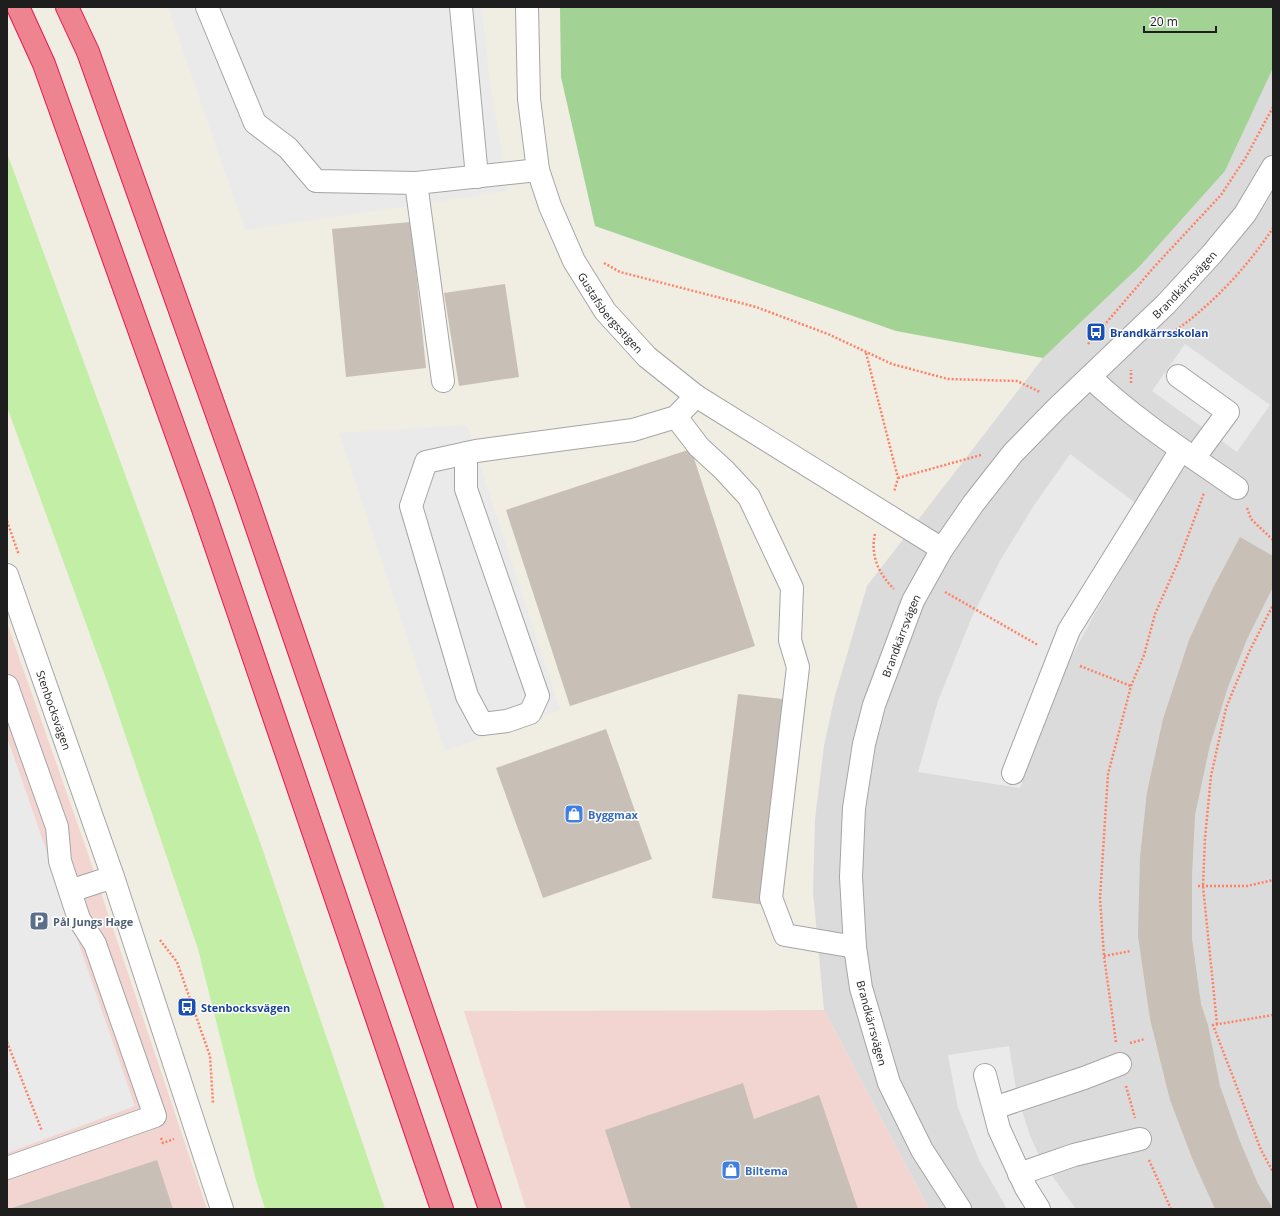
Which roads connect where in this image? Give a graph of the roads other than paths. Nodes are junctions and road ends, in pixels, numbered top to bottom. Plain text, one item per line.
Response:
1 (18, 7) edge
2 (67, 7) edge
3 (207, 7) edge
4 (461, 7) edge
5 (527, 7) edge
6 (1273, 167) edge
7 (538, 170) junction
8 (477, 177) junction
9 (416, 183) junction
10 (1178, 376) dead end
11 (1090, 377) junction
12 (443, 381) dead end
13 (696, 396) junction
14 (676, 417) junction
15 (466, 453) junction
16 (1188, 454) junction
17 (1237, 488) road end
18 (942, 549) junction
19 (7, 575) edge
20 (7, 686) edge
21 (1013, 773) dead end
22 (112, 876) junction
23 (70, 891) junction
24 (855, 947) junction
25 (1120, 1064) road end
26 (985, 1074) dead end
27 (994, 1108) junction
28 (1140, 1139) dead end
29 (7, 1168) edge
30 (1019, 1174) junction
31 (222, 1209) edge
32 (442, 1209) edge
33 (490, 1209) edge
34 (960, 1209) edge
35 (1039, 1209) edge

1 - 32 highway
2 - 33 highway
3 - 9 street
4 - 8 street
5 - 7 street, Gustafsbergsstigen
6 - 11 street, Brandkärrsvägen
7 - 8 street
7 - 13 street, Gustafsbergsstigen
8 - 9 street
9 - 12 street
10 - 16 street
11 - 16 street
11 - 18 street, Brandkärrsvägen
13 - 14 street
13 - 18 street, Gustafsbergsstigen
14 - 15 street
14 - 24 street
15 - 15 street
16 - 17 street
16 - 21 street
18 - 24 street, Brandkärrsvägen
19 - 22 street, Stenbocksvägen
20 - 23 street
22 - 23 street
22 - 31 street, Stenbocksvägen
23 - 29 street
24 - 34 street, Brandkärrsvägen
25 - 27 street
26 - 27 street
27 - 30 street
28 - 30 street
30 - 35 street

